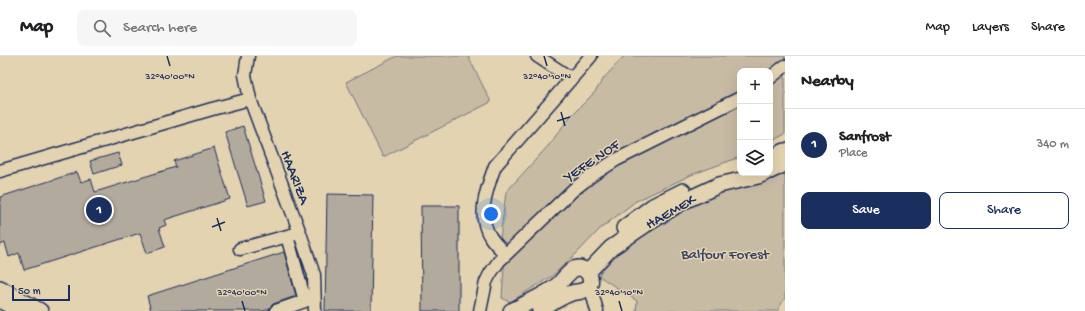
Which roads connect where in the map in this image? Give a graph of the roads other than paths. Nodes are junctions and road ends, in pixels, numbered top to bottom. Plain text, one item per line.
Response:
1 (248, 56) edge
2 (537, 56) edge
3 (591, 56) edge
4 (785, 66) edge
5 (773, 76) edge
6 (572, 79) junction
7 (250, 99) junction
8 (737, 100) edge
9 (785, 151) edge
10 (773, 157) edge
11 (785, 164) edge
12 (737, 170) edge
13 (773, 170) edge
14 (0, 171) edge
15 (758, 176) edge
16 (300, 233) junction
17 (287, 236) junction
18 (240, 249) dead end
19 (505, 254) junction
20 (583, 279) junction
21 (486, 282) junction
22 (0, 288) edge
23 (0, 300) edge
24 (307, 303) edge
25 (19, 311) edge
26 (40, 311) edge
27 (276, 311) edge
28 (315, 311) edge
29 (480, 311) edge
30 (490, 311) edge
31 (511, 311) edge
32 (540, 311) edge
33 (592, 311) edge
34 (597, 311) edge

1 - 7 street, HAARIZA
2 - 6 street
3 - 6 street
4 - 5 street
6 - 19 street
7 - 14 street
7 - 16 street, HAARIZA
8 - 19 street, YEFE NOF
9 - 10 main road
11 - 13 main road
12 - 20 main road, HAEMEK
15 - 20 main road, HAEMEK
16 - 17 street
16 - 24 street, HAARIZA
17 - 18 street
17 - 24 street
19 - 21 street, YEFE NOF
20 - 31 main road, HAEMEK
20 - 32 main road, HAEMEK
20 - 33 street
20 - 34 street
21 - 29 street, YEFE NOF
21 - 30 street
22 - 26 main road
23 - 25 main road
24 - 27 street
24 - 28 street, HAARIZA

